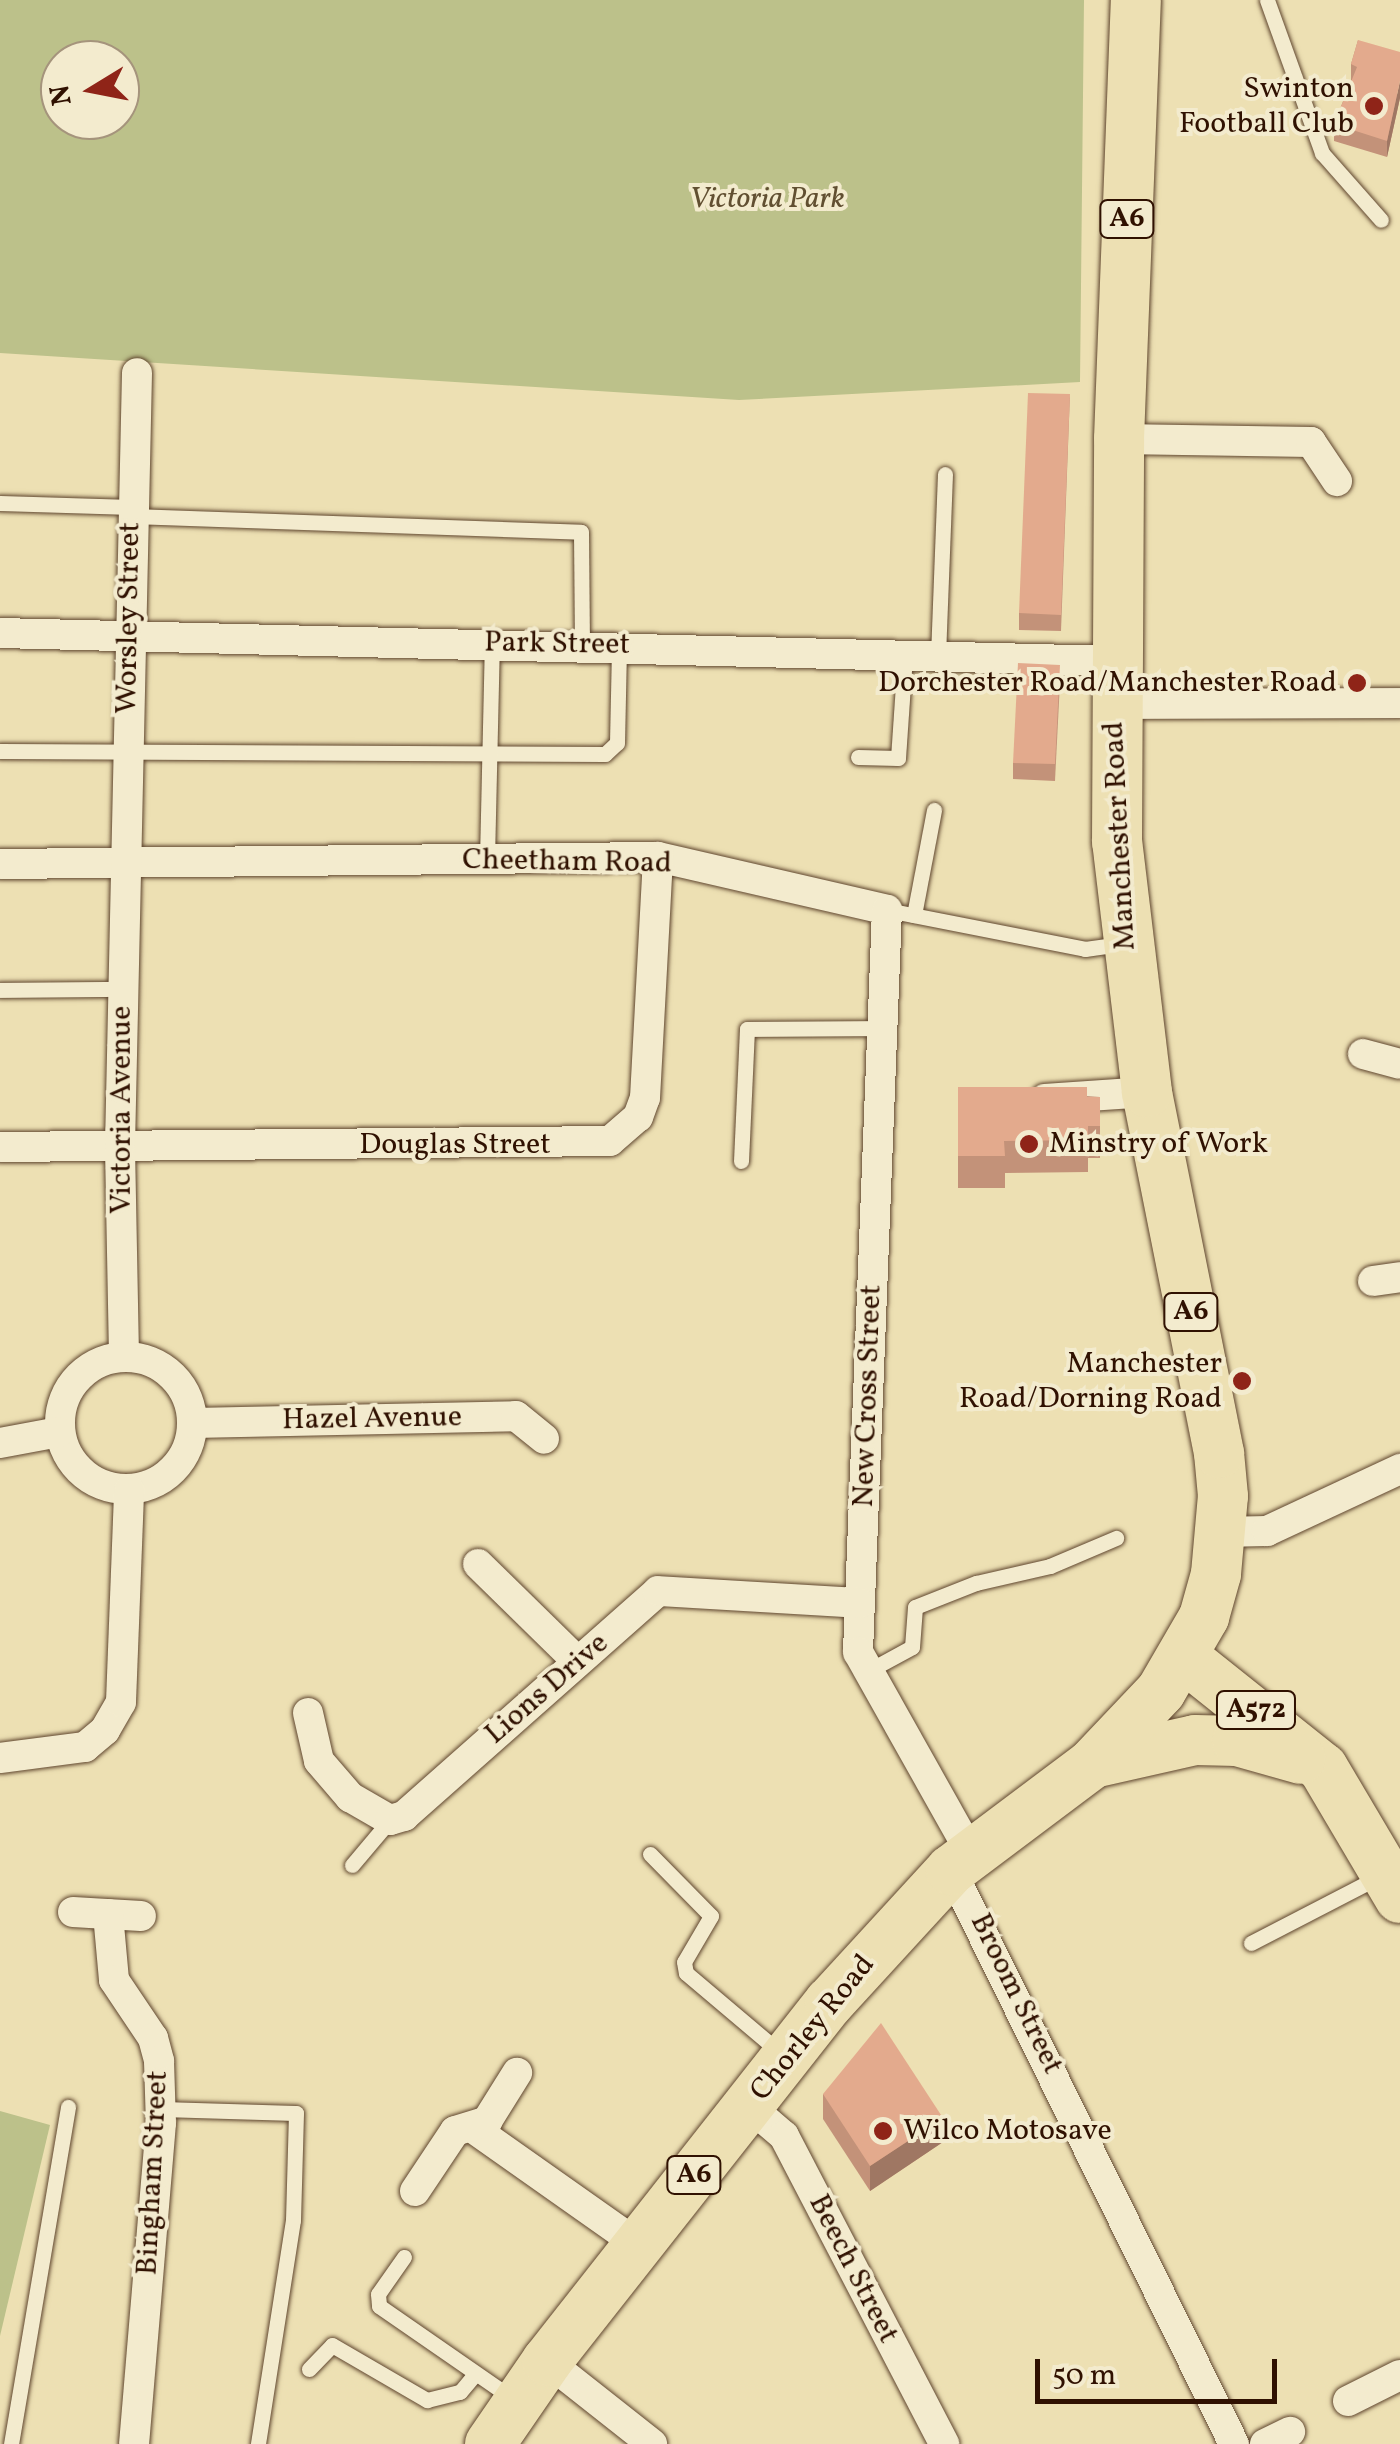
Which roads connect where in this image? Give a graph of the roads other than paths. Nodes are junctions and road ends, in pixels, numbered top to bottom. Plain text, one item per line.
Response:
1 (1136, 0) edge
2 (1267, 0) edge
3 (1381, 220) dead end
4 (137, 373) dead end
5 (1119, 439) junction
6 (945, 474) dead end
7 (1338, 482) dead end
8 (0, 504) edge
9 (132, 511) junction
10 (0, 633) edge
11 (129, 635) junction
12 (492, 642) junction
13 (582, 644) junction
14 (619, 645) junction
15 (905, 654) junction
16 (938, 656) junction
17 (1114, 682) junction
18 (1400, 704) edge
19 (0, 752) edge
20 (126, 752) junction
21 (490, 754) junction
22 (858, 757) dead end
23 (934, 810) dead end
24 (658, 857) junction
25 (487, 859) junction
26 (124, 863) junction
27 (0, 864) edge
28 (900, 913) junction
29 (1124, 943) junction
30 (123, 989) junction
31 (0, 990) edge
32 (882, 1028) junction
33 (1363, 1054) dead end
34 (1400, 1064) edge
35 (1147, 1092) junction
36 (1011, 1101) edge
37 (120, 1146) junction
38 (0, 1148) edge
39 (741, 1160) dead end
40 (124, 1356) junction
41 (193, 1423) junction
42 (60, 1432) junction
43 (544, 1438) dead end
44 (0, 1443) edge
45 (1400, 1469) edge
46 (129, 1490) junction
47 (1221, 1532) junction
48 (1116, 1538) dead end
49 (478, 1564) dead end
50 (860, 1603) junction
51 (1185, 1658) junction
52 (577, 1661) junction
53 (868, 1671) junction
54 (308, 1713) dead end
55 (0, 1758) edge
56 (1092, 1764) junction
57 (1323, 1768) junction
58 (390, 1820) junction
59 (650, 1854) dead end
60 (962, 1862) junction
61 (352, 1865) dead end
62 (1396, 1878) edge
63 (73, 1912) dead end
64 (108, 1914) junction
65 (141, 1916) dead end
66 (1252, 1943) dead end
67 (786, 2057) junction
68 (518, 2073) dead end
69 (749, 2106) junction
70 (68, 2107) dead end
71 (161, 2108) junction
72 (473, 2128) junction
73 (415, 2190) dead end
74 (640, 2245) junction
75 (404, 2257) dead end
76 (548, 2361) junction
77 (309, 2369) dead end
78 (475, 2374) junction
79 (1400, 2375) edge
80 (1348, 2401) dead end
81 (518, 2402) junction
82 (10, 2444) edge
83 (134, 2444) edge
84 (258, 2444) edge
85 (490, 2444) edge
86 (652, 2444) edge
87 (944, 2444) edge
88 (1234, 2444) edge

1 - 5 main road, Manchester Road / A6
2 - 3 lane
4 - 9 street, Worsley Street
5 - 7 street
5 - 17 main road, Manchester Road / A6
6 - 16 lane
8 - 9 lane
9 - 11 street, Worsley Street
9 - 13 lane
10 - 11 street, Park Street
11 - 12 street, Park Street
11 - 20 street, Worsley Street
12 - 13 street, Park Street
12 - 21 lane
13 - 14 street, Park Street
14 - 15 street, Park Street
14 - 21 lane
15 - 16 street, Park Street
15 - 22 lane
16 - 17 street, Park Street
17 - 18 street, Park Street
17 - 29 main road, Manchester Road / A6
19 - 20 lane
20 - 21 lane
20 - 26 street, Worsley Street
21 - 25 lane
23 - 28 lane
24 - 25 street, Cheetham Road
24 - 28 street, Cheetham Road
24 - 37 street, Douglas Street
25 - 26 street, Cheetham Road
26 - 27 street, Cheetham Road
26 - 30 street, Victoria Avenue
28 - 29 lane, Cheetham Road
28 - 32 street, New Cross Street
29 - 35 main road, Manchester Road / A6
30 - 31 lane
30 - 37 street, Victoria Avenue
32 - 39 lane
32 - 50 street, New Cross Street
33 - 34 street
35 - 36 street
35 - 47 main road, Manchester Road / A6
37 - 38 street, Douglas Street
37 - 40 street, Victoria Avenue
40 - 41 street
40 - 42 street
41 - 43 street, Hazel Avenue
41 - 46 street
42 - 44 street
42 - 46 street
45 - 47 street
46 - 55 street
47 - 51 main road, Manchester Road / A6
48 - 53 lane
49 - 52 street
50 - 52 street, Lions Drive
50 - 53 street, New Cross Street
51 - 56 main road, Chorley Road / A6
51 - 57 main road, A572
52 - 58 street, Lions Drive
53 - 60 street, New Cross Street
54 - 58 street
56 - 57 main road
56 - 60 main road, Chorley Road / A6
57 - 62 main road, A572
58 - 61 lane
59 - 67 lane
60 - 67 main road, Chorley Road / A6
60 - 88 street, Broom Street
62 - 66 lane
63 - 64 street
64 - 65 street
64 - 71 street, Bingham Street
67 - 69 main road, Chorley Road / A6
68 - 72 street
69 - 74 main road, Chorley Road / A6
69 - 87 street, Beech Street
70 - 82 lane
71 - 83 street, Bingham Street
71 - 84 lane
72 - 73 street
72 - 74 street
74 - 76 main road, Chorley Road / A6
75 - 78 lane
76 - 81 main road, Chorley Road / A6
76 - 86 street
77 - 78 lane
78 - 81 lane
79 - 80 street
81 - 85 main road, Chorley Road / A6

